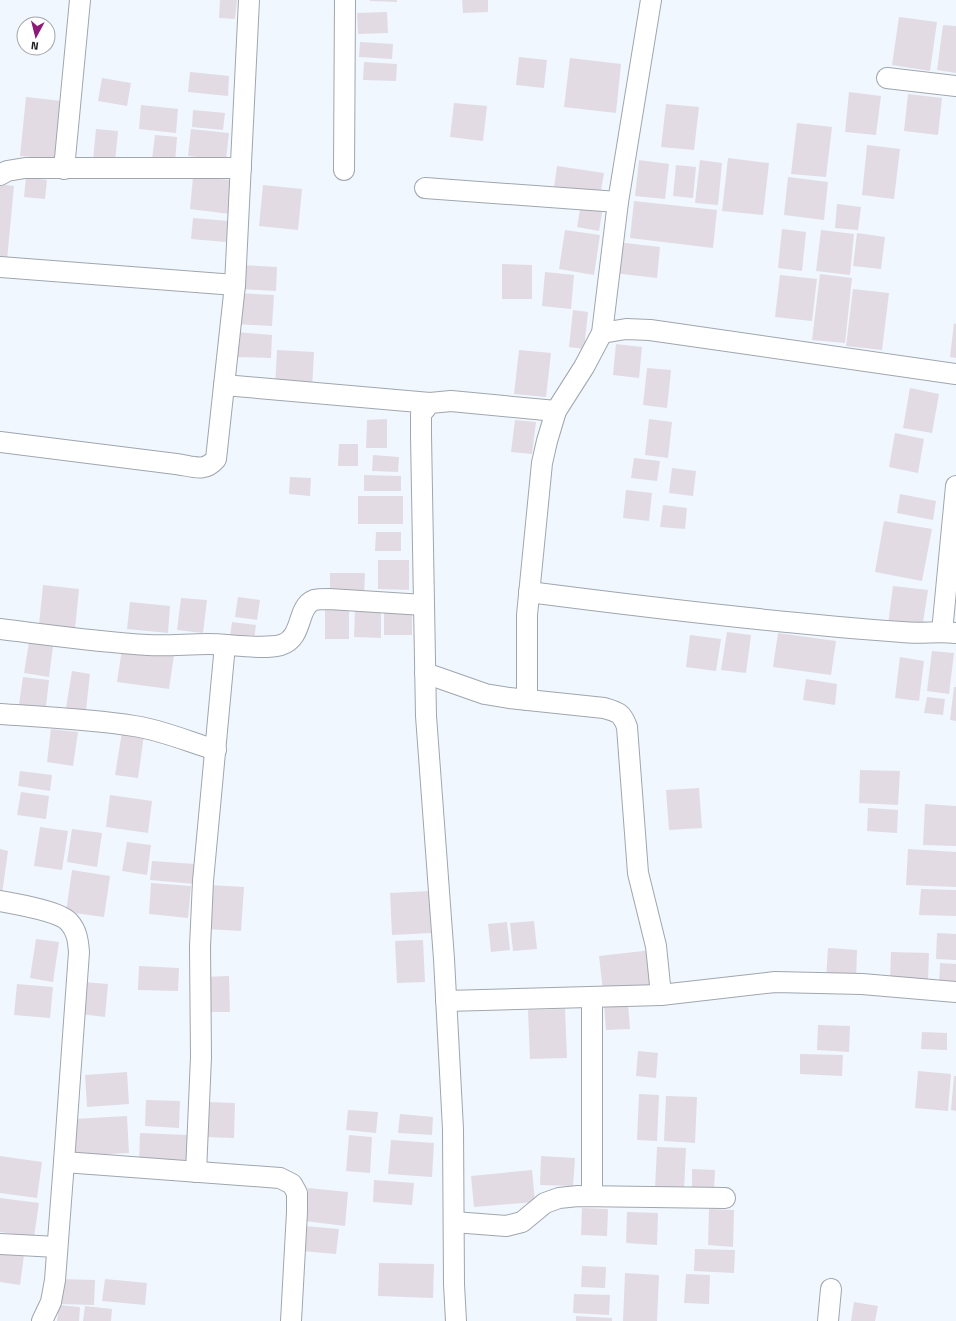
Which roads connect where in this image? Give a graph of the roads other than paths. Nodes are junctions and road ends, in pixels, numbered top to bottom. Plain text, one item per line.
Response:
1 (80, 0) edge
2 (249, 0) edge
3 (345, 0) edge
4 (651, 0) edge
5 (887, 78) dead end
6 (956, 86) edge
7 (241, 168) junction
8 (64, 169) junction
9 (344, 170) dead end
10 (0, 175) edge
11 (425, 188) dead end
12 (618, 202) junction
13 (0, 267) edge
14 (235, 284) junction
15 (602, 333) junction
16 (956, 374) edge
17 (224, 385) junction
18 (430, 403) junction
19 (556, 412) junction
20 (0, 442) edge
21 (956, 493) edge
22 (529, 592) junction
23 (424, 605) junction
24 (0, 629) edge
25 (949, 633) edge
26 (225, 644) junction
27 (425, 673) junction
28 (527, 700) junction
29 (0, 714) edge
30 (216, 750) junction
31 (0, 901) edge
32 (956, 992) edge
33 (661, 995) junction
34 (592, 997) junction
35 (446, 1001) junction
36 (64, 1162) junction
37 (196, 1172) junction
38 (592, 1196) junction
39 (725, 1198) dead end
40 (454, 1222) junction
41 (0, 1244) edge
42 (57, 1247) junction
43 (831, 1289) dead end
44 (42, 1321) edge
45 (291, 1321) edge
46 (456, 1321) edge
47 (828, 1321) edge

1 - 8 street
2 - 7 street
3 - 9 street
4 - 12 street
5 - 6 street
7 - 8 street
7 - 14 street
8 - 10 street
11 - 12 street
12 - 15 street
13 - 14 street
14 - 17 street
15 - 16 street
15 - 19 street
17 - 18 street
17 - 20 street
18 - 19 street
18 - 23 street
19 - 22 street
21 - 25 street
22 - 25 street
22 - 28 street
23 - 26 street
23 - 27 street
24 - 26 street
26 - 30 street
27 - 28 street
27 - 35 street
28 - 33 street
29 - 30 street
30 - 37 street
31 - 36 street
32 - 33 street
33 - 34 street
34 - 35 street
34 - 38 street
35 - 40 street
36 - 37 street
36 - 42 street
37 - 45 street
38 - 39 street
38 - 40 street
40 - 46 street
41 - 42 street
42 - 44 street
43 - 47 street

